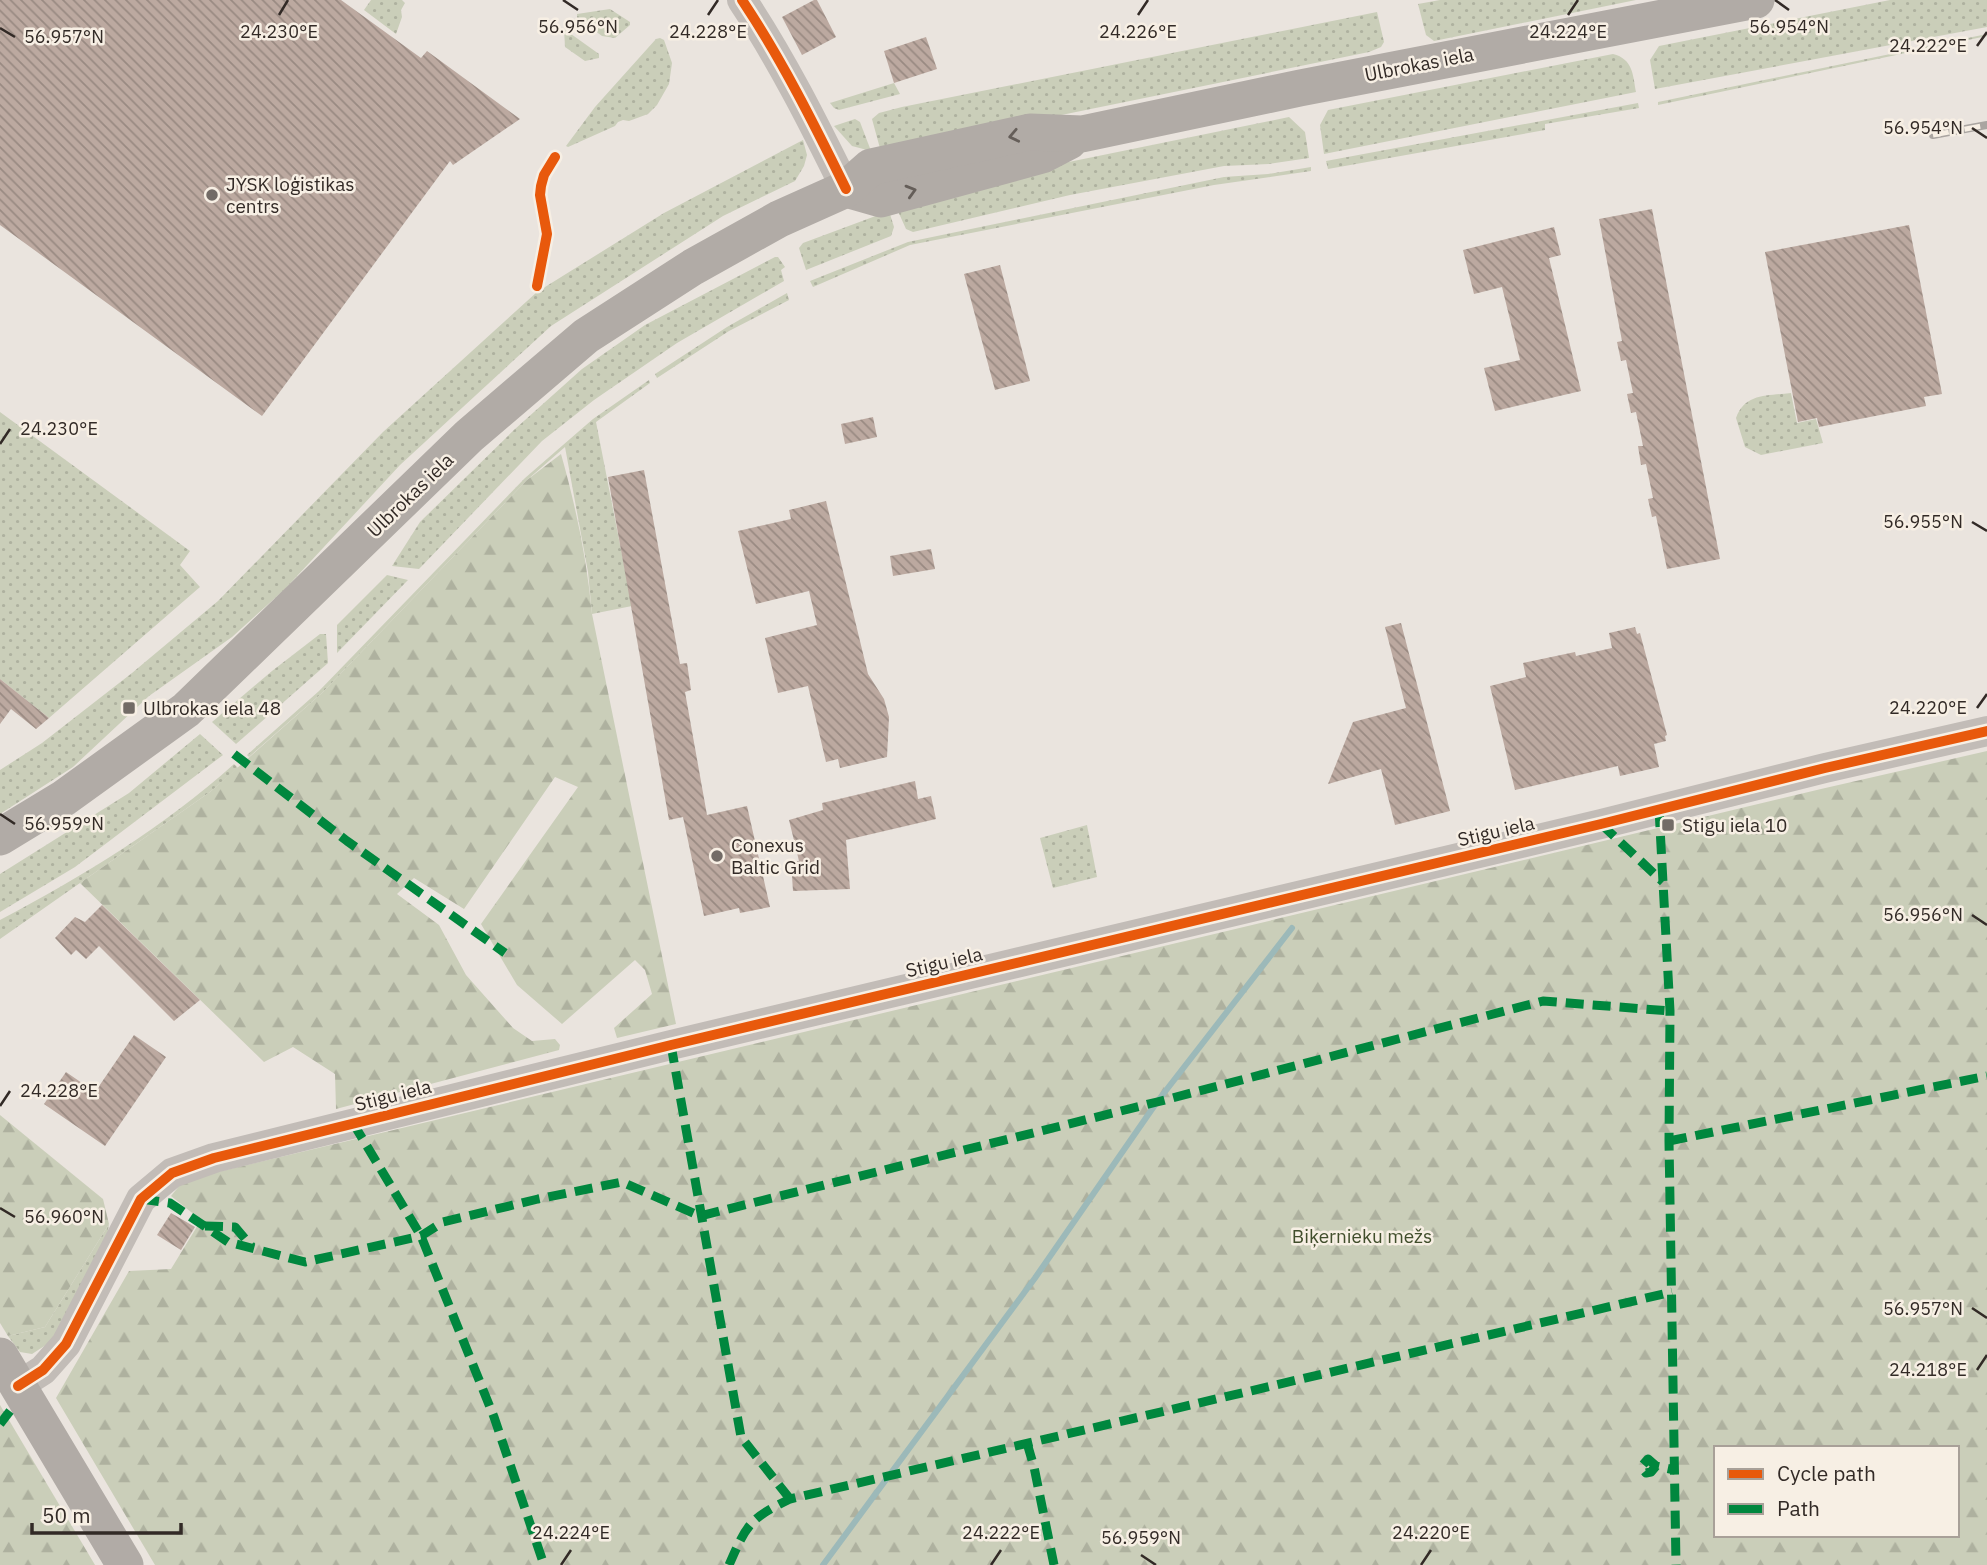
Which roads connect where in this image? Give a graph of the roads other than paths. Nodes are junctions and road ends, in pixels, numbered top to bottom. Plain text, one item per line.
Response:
1 (742, 0) edge
2 (1756, 0) edge
3 (846, 189) junction
4 (1987, 731) edge
5 (0, 837) edge
6 (9, 1371) edge
7 (125, 1565) edge

1 - 3 street
2 - 3 main road, Ulbrokas iela
3 - 5 main road, Ulbrokas iela
4 - 6 street, Stigu iela
6 - 7 main road

